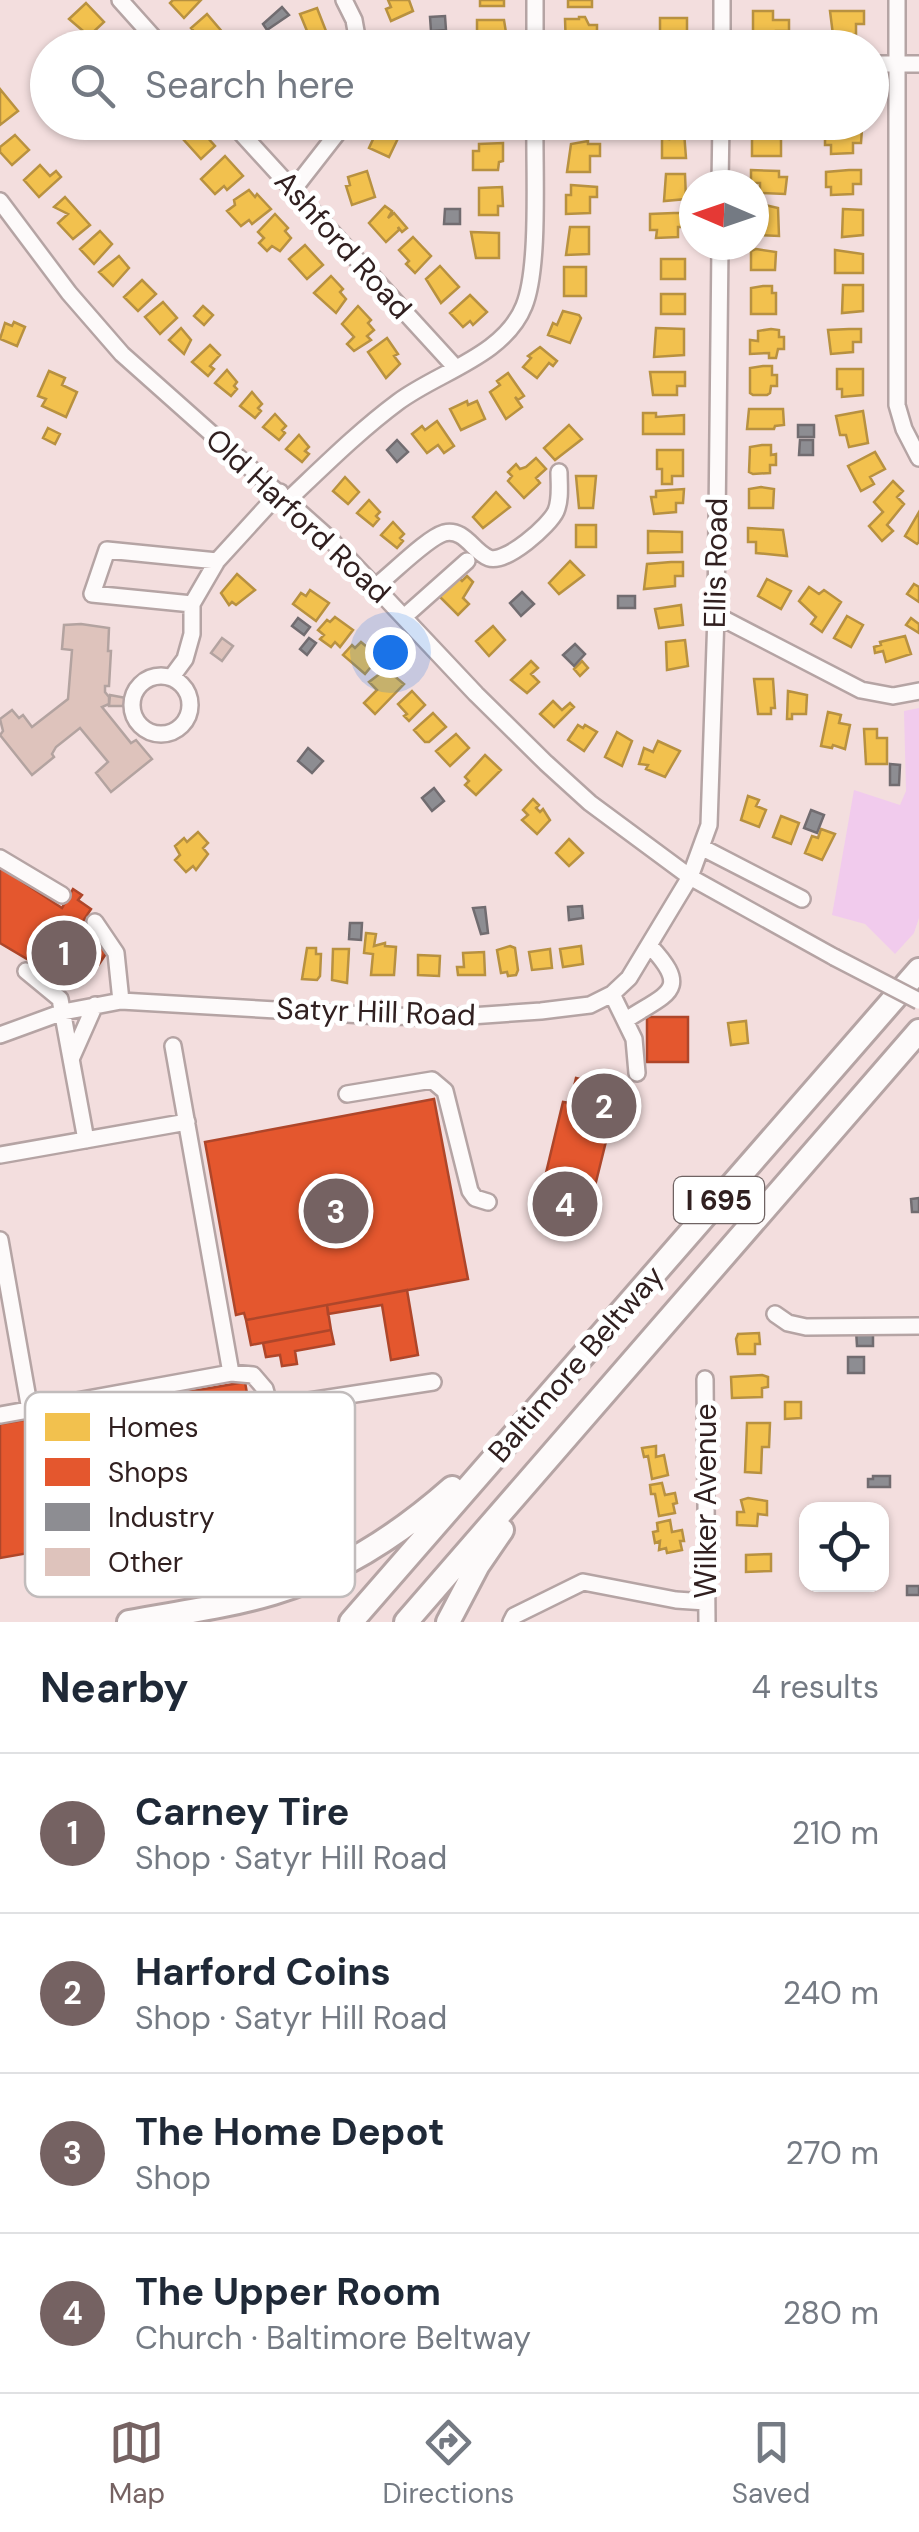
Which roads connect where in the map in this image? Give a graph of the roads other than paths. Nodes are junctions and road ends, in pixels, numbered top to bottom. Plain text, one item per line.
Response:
1 (120, 0) edge
2 (344, 0) edge
3 (535, 0) edge
4 (722, 0) edge
5 (897, 0) edge
6 (147, 30) edge
7 (356, 30) edge
8 (535, 30) edge
9 (722, 30) edge
10 (889, 64) edge
11 (897, 64) junction
12 (919, 64) edge
13 (248, 140) edge
14 (332, 140) edge
15 (534, 140) edge
16 (721, 140) edge
17 (720, 170) edge
18 (294, 190) junction
19 (0, 201) edge
20 (720, 260) edge
21 (456, 368) junction
22 (919, 458) edge
23 (560, 472) dead end
24 (284, 496) junction
25 (216, 561) junction
26 (467, 561) dead end
27 (376, 586) junction
28 (192, 604) junction
29 (716, 615) junction
30 (404, 617) junction
31 (171, 678) dead end
32 (919, 691) edge
33 (703, 848) junction
34 (0, 858) edge
35 (690, 877) junction
36 (62, 894) dead end
37 (802, 899) dead end
38 (95, 922) dead end
39 (650, 946) junction
40 (919, 970) edge
41 (26, 971) dead end
42 (612, 994) junction
43 (122, 1001) junction
44 (919, 1001) edge
45 (95, 1005) junction
46 (64, 1012) junction
47 (626, 1020) junction
48 (919, 1031) edge
49 (0, 1034) edge
50 (173, 1046) dead end
51 (72, 1057) junction
52 (637, 1073) dead end
53 (346, 1094) dead end
54 (186, 1122) junction
55 (86, 1140) junction
56 (0, 1155) edge
57 (488, 1202) dead end
58 (0, 1240) edge
59 (774, 1314) dead end
60 (919, 1326) edge
61 (231, 1373) junction
62 (704, 1379) dead end
63 (432, 1382) dead end
64 (27, 1392) edge
65 (128, 1392) edge
66 (266, 1392) edge
67 (355, 1394) edge
68 (25, 1411) edge
69 (0, 1415) edge
70 (518, 1429) junction
71 (562, 1443) junction
72 (355, 1557) edge
73 (254, 1597) edge
74 (706, 1602) junction
75 (129, 1622) edge
76 (352, 1622) edge
77 (406, 1622) edge
78 (448, 1622) edge
79 (511, 1622) edge
80 (707, 1622) edge

1 - 6 street
2 - 7 street
3 - 8 street
4 - 9 street
5 - 11 street
10 - 11 street
11 - 12 street
11 - 22 street
13 - 18 street, Ashford Road
14 - 18 street
15 - 21 street
16 - 17 street
18 - 21 street, Ashford Road
19 - 24 street, Old Harford Road
20 - 29 street, Ellis Road
21 - 24 street
23 - 27 street
24 - 25 street
24 - 27 street, Old Harford Road
25 - 28 street
25 - 28 street
26 - 30 street
27 - 30 street, Old Harford Road
28 - 31 street
29 - 32 street
29 - 33 street, Ellis Road
30 - 35 street, Old Harford Road
33 - 35 street, Ellis Road
33 - 37 street
34 - 36 street
35 - 39 street
35 - 44 street, Old Harford Road, bridge
38 - 43 street
39 - 42 street
39 - 47 street
40 - 70 highway, Baltimore Beltway / I 695
41 - 46 street
42 - 43 street, Satyr Hill Road
42 - 47 street
43 - 45 street, Satyr Hill Road
45 - 46 street, Satyr Hill Road
45 - 51 street
46 - 49 street, Satyr Hill Road
46 - 51 street
47 - 52 street
48 - 71 highway, Baltimore Beltway / I 695
50 - 54 street
51 - 55 street
53 - 57 street
54 - 55 street
54 - 61 street
55 - 56 street
58 - 64 street
59 - 60 street
61 - 65 street
61 - 66 street
62 - 74 street, Wilker Avenue
63 - 67 street
68 - 69 street
70 - 72 highway
70 - 76 highway, Baltimore Beltway / I 695
71 - 77 highway, Baltimore Beltway / I 695
71 - 78 highway
73 - 75 highway
74 - 79 street
74 - 80 street, Wilker Avenue

